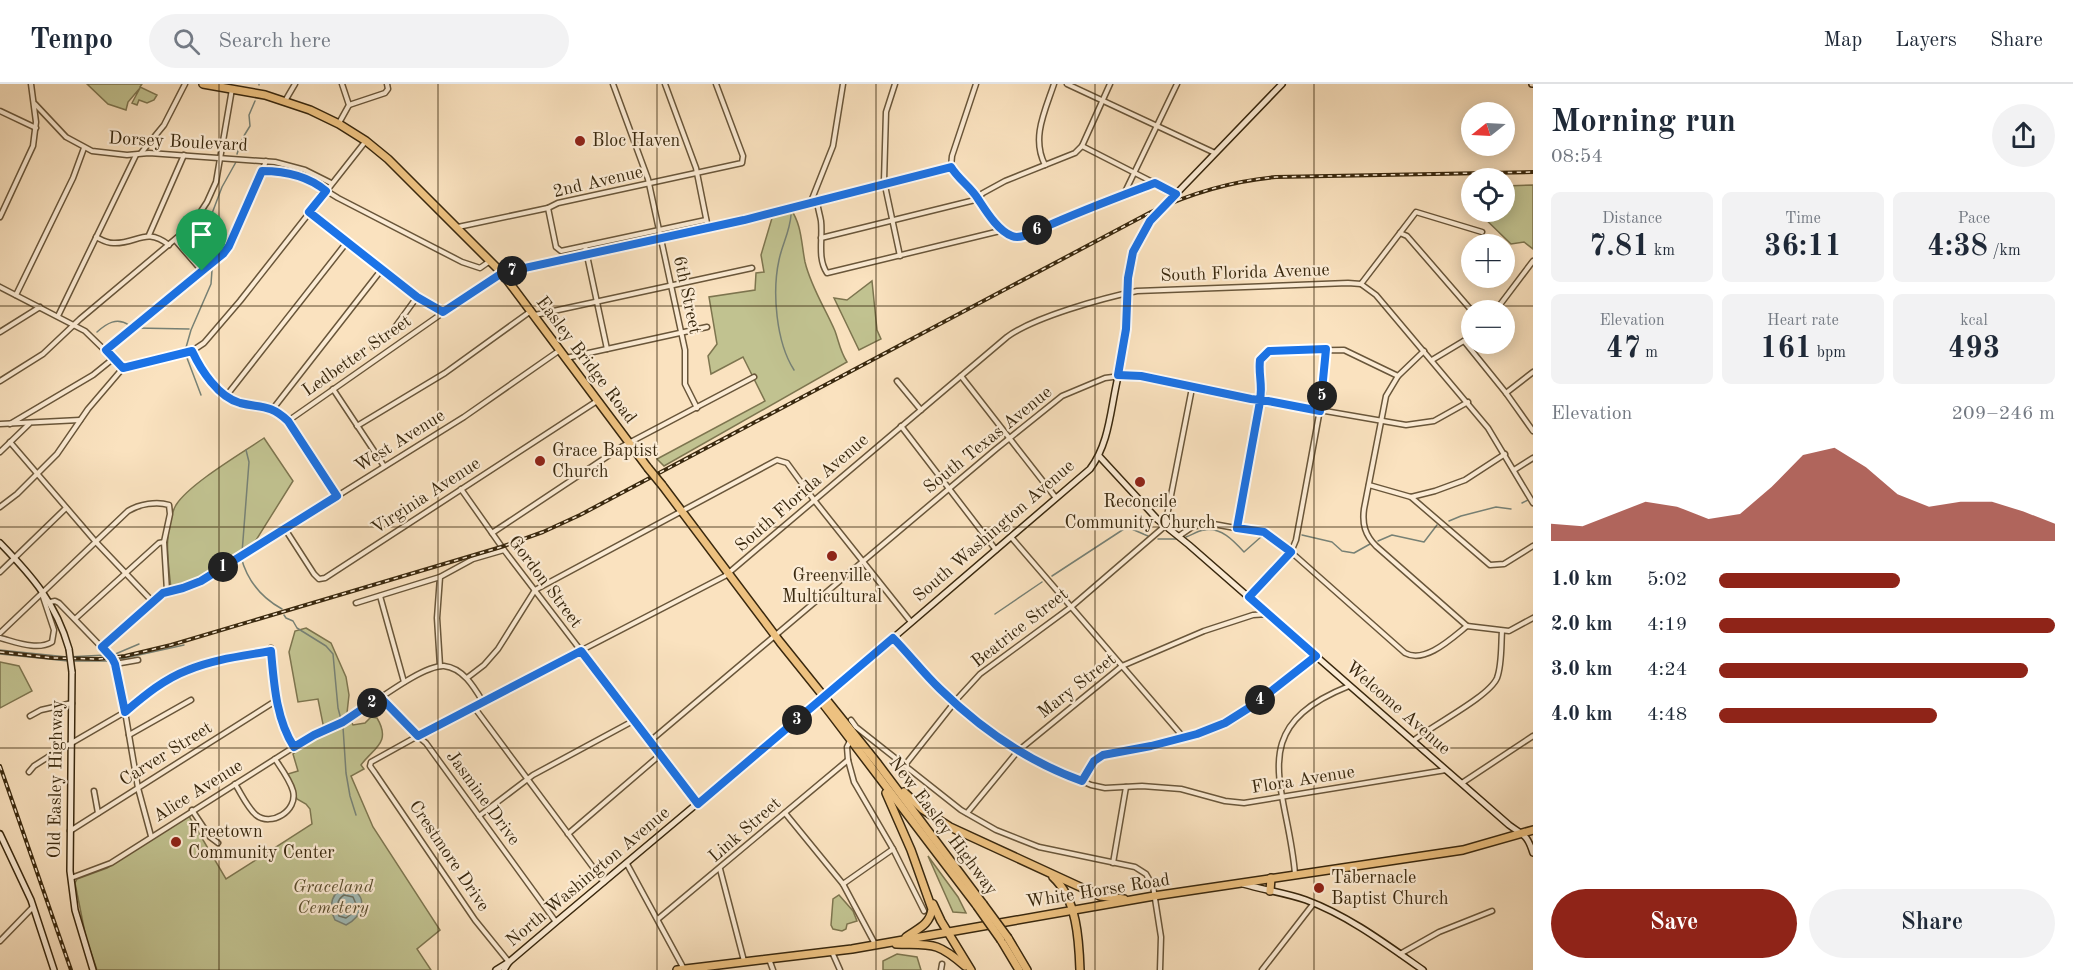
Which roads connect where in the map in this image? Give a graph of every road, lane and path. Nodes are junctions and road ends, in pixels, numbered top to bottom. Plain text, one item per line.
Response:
1 (32, 84) edge
2 (185, 84) edge
3 (203, 84) edge
4 (295, 84) edge
5 (342, 84) edge
6 (387, 84) edge
7 (614, 84) edge
8 (665, 84) edge
9 (716, 84) edge
10 (843, 84) edge
11 (895, 84) edge
12 (976, 84) edge
13 (1054, 84) edge
14 (1067, 84) edge
15 (1110, 84) edge
16 (1177, 84) edge
17 (1282, 84) edge
18 (237, 88) edge
19 (1103, 99) junction
20 (285, 101) junction
21 (35, 104) junction
22 (349, 105) junction
23 (0, 111) edge
24 (339, 124) junction
25 (1158, 125) junction
26 (36, 128) junction
27 (366, 141) junction
28 (1082, 146) junction
29 (84, 148) junction
30 (1215, 153) junction
31 (138, 155) junction
32 (184, 155) junction
33 (221, 157) junction
34 (266, 161) junction
35 (1045, 165) junction
36 (951, 167) junction
37 (262, 171) junction
38 (1135, 172) junction
39 (697, 173) junction
40 (331, 183) junction
41 (649, 183) junction
42 (1155, 183) junction
43 (884, 185) junction
44 (326, 191) junction
45 (1124, 194) junction
46 (1176, 194) junction
47 (978, 197) junction
48 (0, 199) edge
49 (7, 202) junction
50 (817, 202) junction
51 (810, 204) junction
52 (548, 208) junction
53 (309, 212) junction
54 (0, 217) edge
55 (706, 220) junction
56 (892, 221) junction
57 (458, 227) junction
58 (708, 228) junction
59 (659, 230) junction
60 (1004, 230) junction
61 (1482, 232) dead end
62 (1400, 233) junction
63 (149, 235) junction
64 (96, 237) junction
65 (661, 238) junction
66 (821, 238) junction
67 (175, 240) junction
68 (347, 242) junction
69 (169, 245) junction
70 (585, 246) junction
71 (586, 254) junction
72 (900, 256) junction
73 (490, 261) junction
74 (1533, 261) edge
75 (752, 268) dead end
76 (382, 269) junction
77 (202, 271) junction
78 (502, 273) junction
79 (1361, 284) junction
80 (671, 285) junction
81 (0, 287) edge
82 (1127, 293) junction
83 (16, 295) junction
84 (417, 297) junction
85 (1462, 300) edge
86 (1504, 300) edge
87 (596, 302) junction
88 (40, 307) junction
89 (443, 312) junction
90 (534, 313) junction
91 (58, 316) junction
92 (75, 324) junction
93 (707, 327) dead end
94 (0, 333) edge
95 (681, 333) junction
96 (1461, 343) edge
97 (373, 347) dead end
98 (607, 349) junction
99 (1326, 349) junction
100 (106, 350) junction
101 (560, 350) junction
102 (192, 351) junction
103 (1424, 351) junction
104 (1474, 354) edge
105 (114, 358) junction
106 (566, 358) junction
107 (1432, 360) junction
108 (123, 368) junction
109 (1533, 372) edge
110 (961, 375) junction
111 (1118, 375) junction
112 (1398, 376) junction
113 (754, 377) dead end
114 (0, 381) edge
115 (897, 381) dead end
116 (1192, 388) junction
117 (333, 390) junction
118 (1506, 393) junction
119 (227, 395) junction
120 (597, 400) junction
121 (1261, 400) junction
122 (1467, 402) junction
123 (697, 408) junction
124 (272, 410) junction
125 (921, 410) junction
126 (1320, 411) junction
127 (80, 420) junction
128 (288, 421) junction
129 (1380, 422) junction
130 (0, 424) edge
131 (10, 424) junction
132 (29, 424) junction
133 (357, 426) junction
134 (901, 426) junction
135 (1533, 431) edge
136 (1009, 437) junction
137 (10, 442) junction
138 (630, 443) junction
139 (0, 452) edge
140 (1505, 454) junction
141 (1099, 456) junction
142 (1533, 458) edge
143 (384, 466) junction
144 (1514, 470) junction
145 (38, 474) junction
146 (1369, 485) junction
147 (949, 488) junction
148 (462, 489) junction
149 (337, 496) junction
150 (1411, 496) junction
151 (1056, 499) junction
152 (814, 500) junction
153 (1533, 503) edge
154 (0, 507) edge
155 (66, 508) junction
156 (681, 511) junction
157 (1165, 526) junction
158 (1237, 528) junction
159 (285, 529) junction
160 (492, 533) junction
161 (1179, 536) junction
162 (1011, 537) junction
163 (95, 541) junction
164 (164, 542) junction
165 (0, 543) edge
166 (1533, 546) edge
167 (504, 550) junction
168 (996, 550) junction
169 (1291, 552) junction
170 (15, 558) junction
171 (863, 561) junction
172 (0, 572) edge
173 (125, 573) junction
174 (728, 573) junction
175 (440, 577) junction
176 (535, 590) junction
177 (43, 591) junction
178 (167, 591) junction
179 (380, 596) junction
180 (1249, 597) junction
181 (152, 601) junction
182 (50, 603) junction
183 (356, 603) dead end
184 (1071, 607) junction
185 (1268, 614) junction
186 (1533, 618) edge
187 (75, 620) junction
188 (911, 622) junction
189 (1467, 626) junction
190 (1502, 631) junction
191 (0, 633) edge
192 (776, 636) junction
193 (893, 638) junction
194 (0, 639) edge
195 (102, 647) junction
196 (581, 651) junction
197 (1316, 656) junction
198 (138, 660) dead end
199 (115, 664) junction
200 (440, 666) junction
201 (1122, 666) junction
202 (467, 678) junction
203 (404, 682) junction
204 (1350, 686) junction
205 (380, 697) junction
206 (823, 698) junction
207 (191, 699) dead end
208 (277, 700) junction
209 (483, 702) junction
210 (954, 702) junction
211 (72, 703) junction
212 (474, 707) junction
213 (125, 712) junction
214 (30, 716) dead end
215 (851, 720) dead end
216 (633, 721) junction
217 (129, 735) junction
218 (418, 736) junction
219 (1533, 736) edge
220 (851, 737) junction
221 (1184, 738) junction
222 (1413, 741) junction
223 (650, 742) junction
224 (71, 745) junction
225 (294, 747) junction
226 (1018, 751) junction
227 (660, 755) junction
228 (873, 758) junction
229 (275, 759) junction
230 (848, 760) junction
231 (371, 762) joint
232 (905, 765) junction
233 (872, 770) junction
234 (1447, 770) junction
235 (29, 772) dead end
236 (527, 780) junction
237 (1082, 781) junction
238 (1462, 783) junction
239 (235, 784) junction
240 (1126, 787) junction
241 (138, 788) junction
242 (94, 791) dead end
243 (1283, 797) junction
244 (698, 804) junction
245 (192, 810) junction
246 (98, 813) junction
247 (785, 813) junction
248 (967, 813) junction
249 (478, 816) junction
250 (1533, 823) edge
251 (1533, 830) edge
252 (69, 831) junction
253 (1522, 832) junction
254 (0, 834) edge
255 (568, 834) junction
256 (151, 836) junction
257 (218, 843) dead end
258 (893, 849) junction
259 (1533, 853) edge
260 (912, 855) junction
261 (1113, 863) junction
262 (627, 864) junction
263 (720, 869) junction
264 (1043, 871) junction
265 (1295, 874) junction
266 (71, 878) junction
267 (1271, 879) junction
268 (604, 882) junction
269 (1241, 883) junction
270 (843, 884) junction
271 (1270, 891) junction
272 (1154, 896) junction
273 (1132, 900) junction
274 (1314, 903) junction
275 (980, 905) junction
276 (33, 907) junction
277 (1071, 910) junction
278 (924, 911) dead end
279 (1492, 911) dead end
280 (658, 919) junction
281 (556, 922) junction
282 (947, 932) junction
283 (1005, 939) junction
284 (901, 940) junction
285 (0, 941) edge
286 (884, 944) junction
287 (875, 945) junction
288 (831, 952) junction
289 (1400, 954) junction
290 (769, 960) junction
291 (509, 962) junction
292 (744, 962) junction
293 (942, 964) dead end
294 (54, 970) edge
295 (93, 970) edge
296 (496, 970) edge
297 (504, 970) edge
298 (682, 970) edge
299 (773, 970) edge
300 (840, 970) edge
301 (941, 970) edge
302 (970, 970) edge
303 (1019, 970) edge
304 (1027, 970) edge
305 (1080, 970) edge
306 (1160, 970) edge
307 (1262, 970) edge
308 (1423, 970) edge

1 - 21 street
2 - 31 street
3 - 18 highway, Easley Bridge Road
4 - 20 street
5 - 22 street
6 - 22 street
7 - 41 street, 6th Street
8 - 39 street
9 - 39 street, 2nd Avenue
10 - 51 street
11 - 43 street
12 - 36 street
13 - 35 street
14 - 19 street
15 - 19 street
16 - 25 street
17 - 30 main road, South Washington Avenue
18 - 20 highway, Easley Bridge Road
18 - 33 street
19 - 25 street
19 - 28 street
20 - 24 highway, Easley Bridge Road
21 - 26 street
21 - 29 street, Dorsey Boulevard
22 - 24 street
23 - 26 street
24 - 27 highway, Easley Bridge Road
25 - 30 street
25 - 38 street
26 - 49 street
27 - 40 street
27 - 57 highway, Easley Bridge Road
28 - 35 street
28 - 38 street
29 - 31 street, Dorsey Boulevard
29 - 83 street
30 - 46 main road, South Washington Avenue
31 - 32 street, Dorsey Boulevard
31 - 64 street
32 - 33 street, Dorsey Boulevard
32 - 63 street
33 - 34 street, Dorsey Boulevard
33 - 67 street
34 - 37 street, Dorsey Boulevard
34 - 40 street, Dorsey Boulevard
35 - 47 street
36 - 43 street
36 - 47 street
37 - 44 street, Dorsey Boulevard
37 - 77 street
38 - 42 street
38 - 45 street
39 - 41 street, 2nd Avenue
39 - 55 street
40 - 44 street
41 - 52 street, 2nd Avenue
41 - 59 street, 6th Street
42 - 45 street
42 - 46 street
43 - 50 street
43 - 56 street
44 - 53 street
44 - 73 street, Dorsey Boulevard
45 - 60 street
46 - 82 main road, South Washington Avenue
47 - 56 street
47 - 60 street
48 - 49 street
49 - 54 street
50 - 51 street
50 - 66 street
51 - 58 street
52 - 57 street, 2nd Avenue
52 - 70 street
53 - 68 street
53 - 102 street
55 - 58 street
55 - 59 street
56 - 66 street
56 - 72 street
57 - 73 highway, Easley Bridge Road
58 - 65 street
59 - 65 street, 6th Street
59 - 70 street
60 - 72 street
61 - 62 street
62 - 79 street
62 - 85 street
63 - 64 street
63 - 69 street
64 - 91 street
65 - 71 street
65 - 80 street, 6th Street
66 - 72 street
67 - 69 street
67 - 77 street
68 - 76 street
68 - 119 street
69 - 92 street
70 - 71 street
71 - 78 street
71 - 87 street
73 - 78 highway, Easley Bridge Road
74 - 86 street
75 - 80 street
76 - 84 street
76 - 124 street
77 - 100 street
78 - 89 street, Ledbetter Street
78 - 90 highway, Easley Bridge Road
79 - 82 street, South Florida Avenue
79 - 103 street
80 - 87 street
80 - 95 street, 6th Street
81 - 83 street
82 - 110 street, South Florida Avenue
82 - 111 main road, South Washington Avenue
83 - 88 street
84 - 89 street
84 - 97 street
87 - 90 street
87 - 98 street
88 - 91 street
88 - 94 street
89 - 117 street, Ledbetter Street
90 - 101 highway, Easley Bridge Road
90 - 133 street
91 - 92 street
92 - 100 street
92 - 114 street
93 - 95 street
95 - 98 street
95 - 123 street, 6th Street
96 - 107 street
98 - 106 street
99 - 112 street
99 - 121 street
99 - 126 street
100 - 105 street
101 - 106 highway, Easley Bridge Road
101 - 143 street, West Avenue
102 - 108 street
102 - 119 street
103 - 107 street
103 - 112 street
104 - 118 street
105 - 108 street
105 - 131 street
106 - 120 highway, Easley Bridge Road
107 - 122 street
108 - 127 street
109 - 118 street
110 - 125 street, South Florida Avenue
110 - 136 street
111 - 116 street, South Texas Avenue
111 - 136 street, South Texas Avenue
111 - 141 main road, South Washington Avenue
112 - 129 street
113 - 123 street
115 - 125 street
116 - 121 street, South Texas Avenue
116 - 157 street
117 - 128 street, Ledbetter Street
117 - 133 street
118 - 135 street
119 - 124 street
120 - 138 highway, Easley Bridge Road
120 - 148 street, Virginia Avenue
121 - 126 street, South Texas Avenue
121 - 158 street
122 - 129 street, South Texas Avenue
122 - 140 street
123 - 138 street
124 - 128 street
125 - 134 street, South Florida Avenue
126 - 129 street, South Texas Avenue
126 - 169 street
127 - 132 street
127 - 145 street
128 - 149 street
129 - 146 street
130 - 131 street
131 - 132 street
132 - 137 street
133 - 143 street
134 - 147 street
134 - 152 street, South Florida Avenue
136 - 147 street, South Texas Avenue
136 - 151 street
137 - 139 street
137 - 145 street
138 - 156 highway, Easley Bridge Road, bridge
138 - 160 street
140 - 144 street
140 - 150 street
141 - 151 main road, South Washington Avenue
141 - 157 main road, Welcome Avenue
142 - 144 street
143 - 149 street, West Avenue
144 - 153 street
145 - 154 street
145 - 155 street
146 - 150 street
146 - 189 street
147 - 168 street
147 - 171 street, South Texas Avenue
148 - 159 street, Virginia Avenue
148 - 160 street, Gordon Street
149 - 159 street, West Avenue
150 - 166 street
151 - 162 main road, South Washington Avenue
152 - 156 street
152 - 171 street
152 - 174 street, South Florida Avenue
155 - 163 street
155 - 170 street
156 - 174 highway, Easley Bridge Road
156 - 176 street
157 - 161 main road, Welcome Avenue
157 - 184 street, Beatrice Street
158 - 161 street
158 - 169 street
159 - 178 street, West Avenue
160 - 167 street, Gordon Street
161 - 180 main road, Welcome Avenue
162 - 168 main road, South Washington Avenue
162 - 184 street
163 - 164 street
163 - 173 street
163 - 177 street
164 - 173 street
164 - 178 street
165 - 170 main road, Old Easley Highway
167 - 175 street
167 - 176 street, Gordon Street
168 - 188 main road, South Washington Avenue
169 - 180 street
169 - 189 street
170 - 172 street
170 - 177 main road, Old Easley Highway
171 - 188 street
171 - 192 street, South Texas Avenue
173 - 181 street
173 - 187 street
174 - 192 highway, Easley Bridge Road
174 - 196 street, South Florida Avenue
175 - 179 street
175 - 200 street
176 - 196 street, Gordon Street
176 - 202 street
177 - 182 main road, Old Easley Highway
177 - 191 street
177 - 194 street
178 - 181 street, West Avenue
179 - 183 street
179 - 203 street
180 - 185 main road, Welcome Avenue
181 - 195 street, West Avenue
182 - 187 street
182 - 211 main road, Old Easley Highway, bridge
184 - 201 street
184 - 210 street, Beatrice Street
185 - 197 main road, Welcome Avenue
185 - 201 street, Mary Street
186 - 190 street
187 - 195 street
188 - 193 main road, South Washington Avenue
189 - 190 street
190 - 222 street
192 - 206 highway, Easley Bridge Road
192 - 223 street, South Texas Avenue
193 - 206 main road, South Washington Avenue
193 - 210 street, Flora Avenue
195 - 199 street
196 - 209 street, South Florida Avenue
196 - 216 street, Gordon Street
197 - 204 main road, Welcome Avenue
197 - 221 street
198 - 199 street
199 - 213 street
200 - 202 street
200 - 203 street, Alice Avenue
201 - 221 street
201 - 226 street, Mary Street
202 - 209 street
203 - 205 street, Alice Avenue
204 - 222 main road, Welcome Avenue
204 - 243 street
205 - 218 street, Jasmine Drive
205 - 225 street, Alice Avenue
206 - 220 highway, Easley Bridge Road
206 - 244 main road, North Washington Avenue
207 - 217 street
208 - 213 street
208 - 225 street
208 - 241 street, Carver Street
209 - 212 street, South Florida Avenue
210 - 226 street, Flora Avenue
210 - 232 street, Beatrice Street
211 - 214 street
211 - 224 main road, Old Easley Highway
212 - 218 street, South Florida Avenue
212 - 236 street
213 - 217 street
213 - 224 street
215 - 232 street
216 - 223 street, Gordon Street
216 - 236 street
217 - 241 street
218 - 231 street, South Florida Avenue
218 - 249 street, Jasmine Drive
219 - 238 street
220 - 228 highway, New Easley Highway
220 - 230 street
220 - 233 highway, New Easley Highway
221 - 237 street
222 - 234 main road, Welcome Avenue
223 - 227 street, Gordon Street
224 - 235 street
224 - 252 main road, Old Easley Highway
225 - 229 street, Alice Avenue
226 - 237 street, Flora Avenue
226 - 248 street, Mary Street
227 - 244 street, Gordon Street
227 - 255 street
228 - 264 highway
228 - 275 highway, New Easley Highway
229 - 239 street, Alice Avenue
229 - 239 street
230 - 247 street, Link Street
230 - 258 street
231 - 291 street, Crestmore Drive
232 - 248 street
233 - 260 highway
233 - 275 highway, New Easley Highway
234 - 238 main road, Welcome Avenue
234 - 243 street, Flora Avenue
236 - 249 street
236 - 255 street
237 - 240 street, Flora Avenue
238 - 253 main road, Welcome Avenue
239 - 245 street, Alice Avenue
240 - 243 street, Flora Avenue
240 - 261 street
241 - 246 street, Carver Street
241 - 256 street
242 - 246 street
243 - 265 street
244 - 262 main road, North Washington Avenue
245 - 256 street, Alice Avenue
245 - 257 street
246 - 252 street, Carver Street
247 - 263 street, Link Street
247 - 270 street
248 - 261 street
249 - 281 street, Jasmine Drive
250 - 253 highway, White Horse Road
251 - 253 highway, White Horse Road
252 - 266 main road, Old Easley Highway
253 - 259 main road
253 - 265 highway, White Horse Road
254 - 276 main road
255 - 268 street
256 - 266 street, Alice Avenue
258 - 270 street
258 - 278 street
260 - 282 highway
260 - 284 highway
261 - 272 street
262 - 268 main road, North Washington Avenue
262 - 280 street
263 - 280 street, Link Street
263 - 292 street
264 - 273 highway
264 - 277 highway
265 - 267 highway, White Horse Road
266 - 295 main road, Old Easley Highway
267 - 269 highway, White Horse Road
267 - 271 highway
268 - 281 main road, North Washington Avenue
269 - 271 main road
269 - 272 highway, White Horse Road
270 - 287 street
271 - 274 main road
272 - 273 highway, White Horse Road
272 - 306 street
273 - 277 highway, White Horse Road
274 - 289 main road
274 - 307 street
275 - 283 highway, New Easley Highway, bridge
276 - 285 street
276 - 294 main road
277 - 282 highway, White Horse Road
277 - 305 highway
279 - 289 street
280 - 298 street
281 - 291 main road, North Washington Avenue
282 - 284 highway, White Horse Road
282 - 302 highway
283 - 303 highway, New Easley Highway
283 - 304 highway, New Easley Highway
284 - 286 highway, White Horse Road
286 - 287 highway, White Horse Road
286 - 302 highway
287 - 288 highway, White Horse Road
288 - 290 highway, White Horse Road
288 - 300 street
289 - 308 main road
290 - 292 highway, White Horse Road
290 - 299 street
291 - 296 main road, North Washington Avenue
291 - 297 main road, North Washington Avenue
292 - 298 highway, White Horse Road
293 - 301 street

